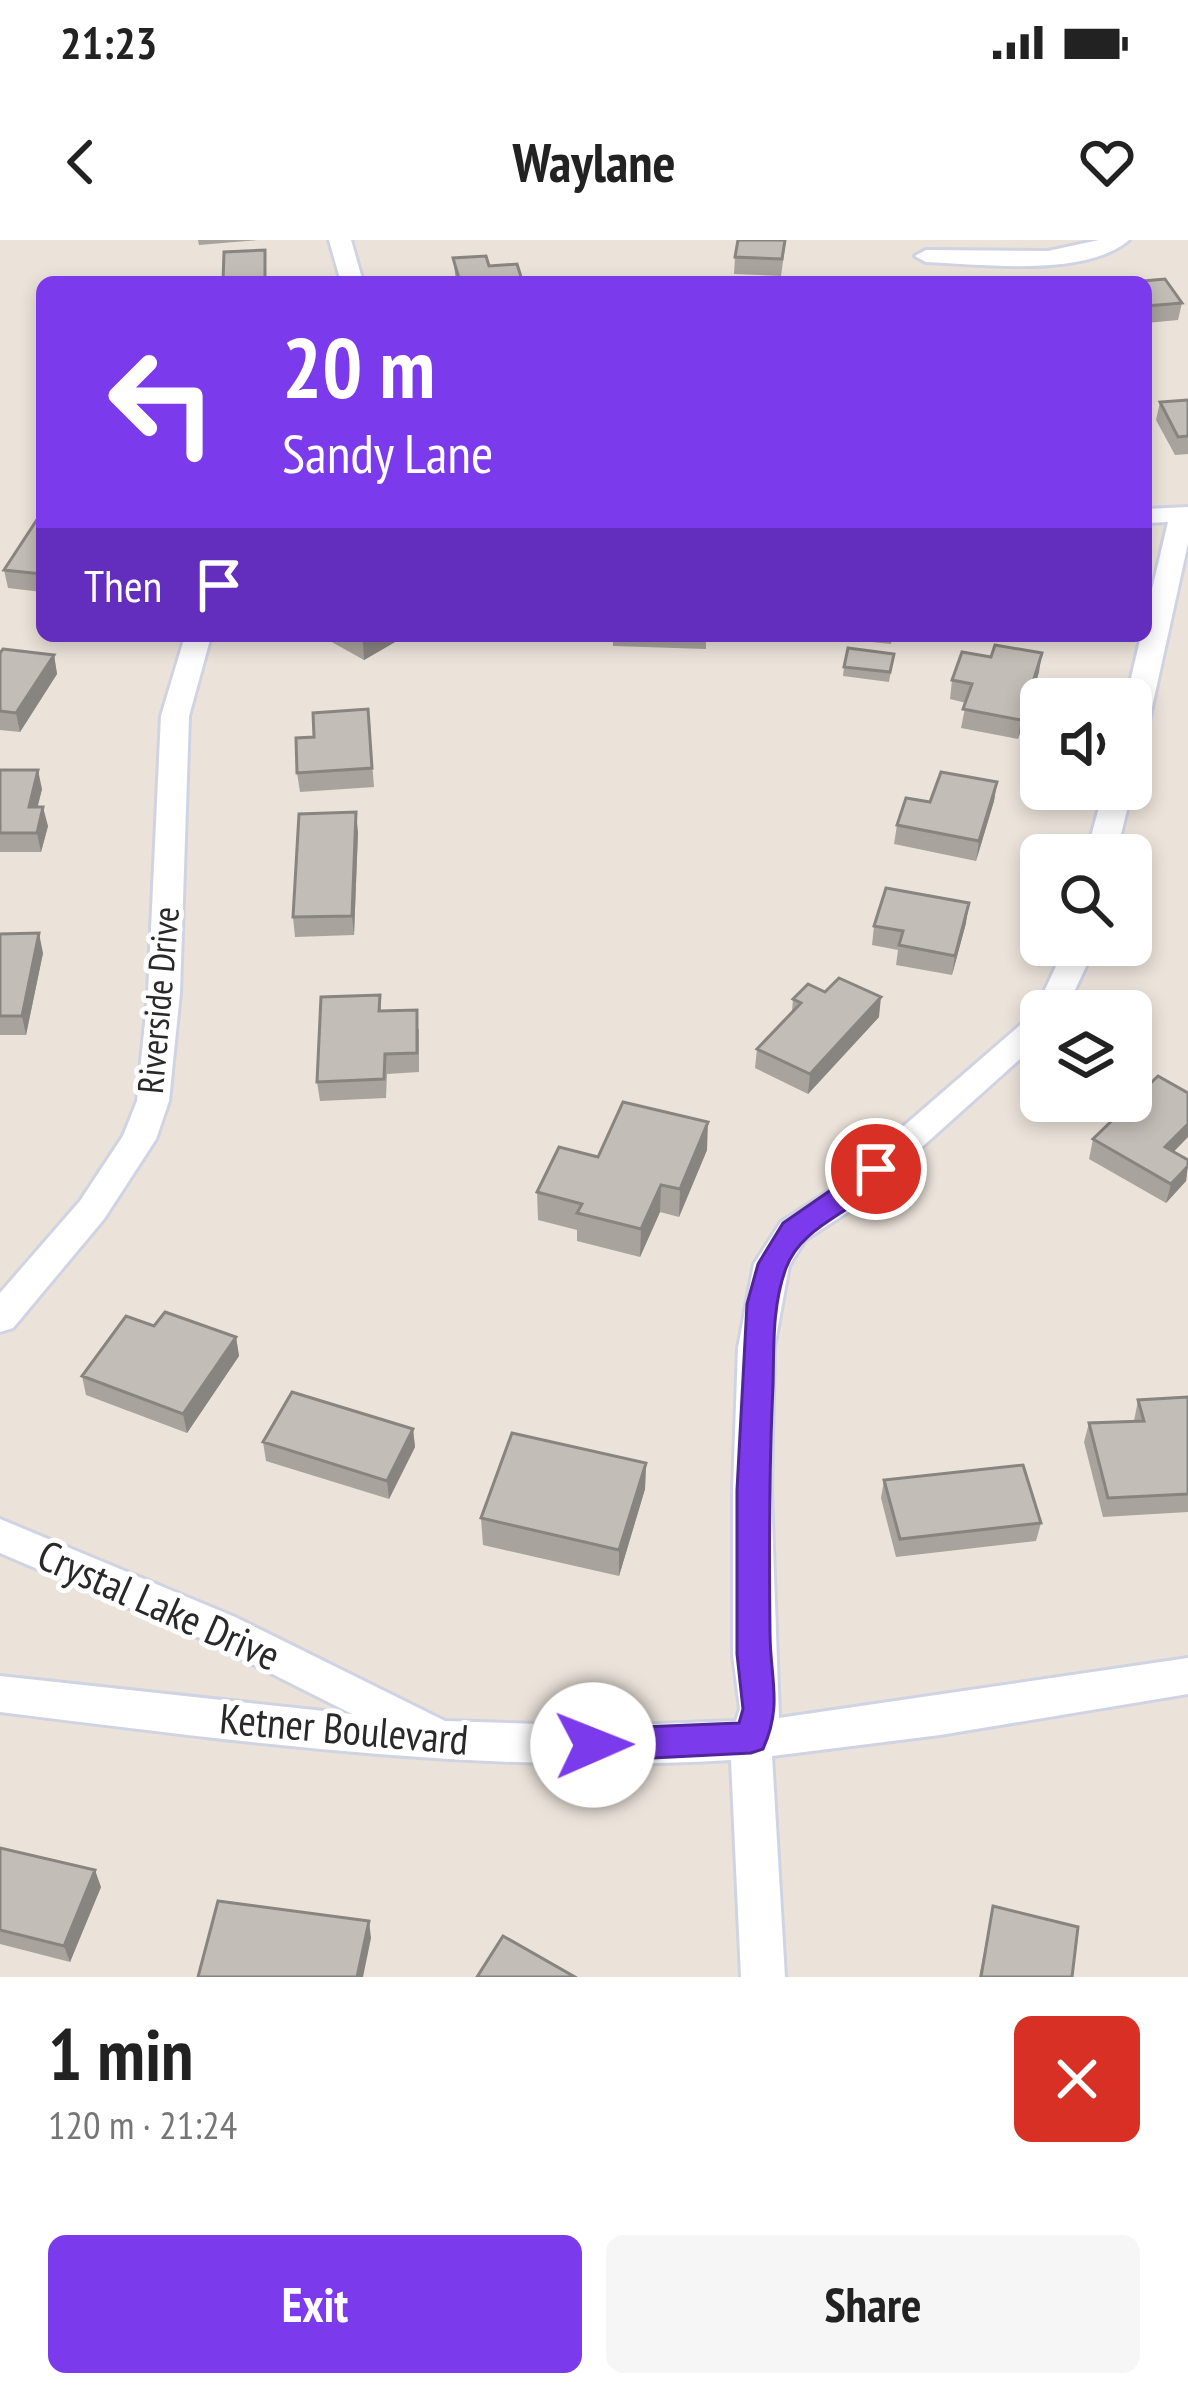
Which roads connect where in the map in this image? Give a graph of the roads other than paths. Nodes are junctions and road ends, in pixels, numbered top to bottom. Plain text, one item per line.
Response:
1 (340, 240) edge
2 (1118, 240) edge
3 (926, 256) dead end
4 (350, 276) edge
5 (1185, 514) edge
6 (1152, 516) edge
7 (196, 642) edge
8 (1146, 678) edge
9 (1020, 1041) edge
10 (0, 1318) edge
11 (0, 1535) edge
12 (1188, 1676) edge
13 (0, 1694) edge
14 (751, 1738) junction
15 (447, 1740) junction
16 (763, 1977) edge

1 - 4 street
2 - 3 street
5 - 6 street
5 - 8 street
7 - 10 street, Riverside Drive
9 - 14 street
11 - 15 street, Crystal Lake Drive
12 - 14 street, Ketner Boulevard
13 - 15 street, Ketner Boulevard
14 - 15 street, Ketner Boulevard
14 - 16 street

